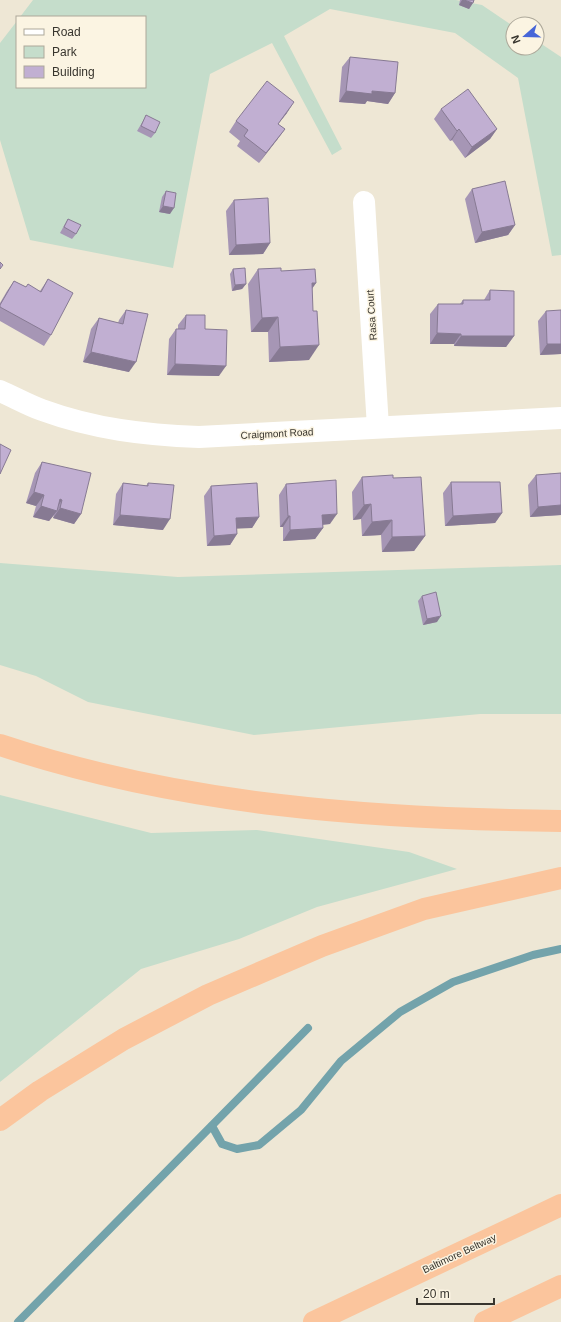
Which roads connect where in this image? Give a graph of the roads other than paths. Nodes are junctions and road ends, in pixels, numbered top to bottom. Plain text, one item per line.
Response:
1 (364, 202) dead end
2 (0, 391) edge
3 (561, 418) edge
4 (378, 427) junction
5 (0, 745) edge
6 (561, 821) edge
7 (561, 878) edge
8 (0, 1120) edge
9 (561, 1205) edge
10 (561, 1286) edge
11 (314, 1322) edge
12 (485, 1322) edge

1 - 4 street, Rasa Court
2 - 4 street, Craigmont Road
3 - 4 street, Craigmont Road
5 - 6 highway
7 - 8 highway
9 - 11 highway, Baltimore Beltway
10 - 12 highway

